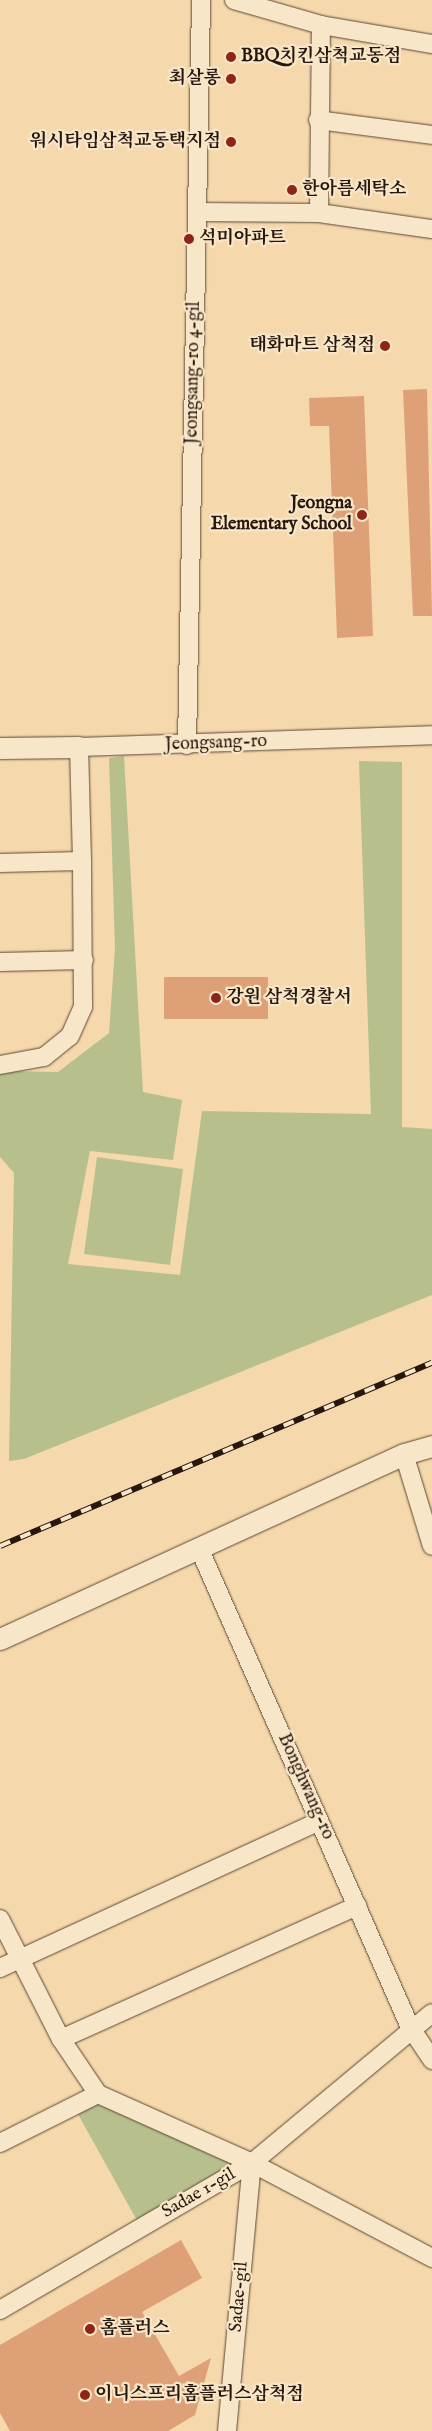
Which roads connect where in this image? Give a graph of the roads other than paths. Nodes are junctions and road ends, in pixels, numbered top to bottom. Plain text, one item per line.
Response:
1 (201, 0) edge
2 (234, 0) edge
3 (321, 25) junction
4 (432, 44) edge
5 (318, 120) junction
6 (432, 136) edge
7 (198, 212) junction
8 (319, 213) junction
9 (432, 228) edge
10 (432, 735) edge
11 (187, 745) junction
12 (79, 747) junction
13 (0, 748) edge
14 (82, 861) junction
15 (0, 863) edge
16 (84, 960) junction
17 (0, 962) edge
18 (0, 1065) edge
19 (432, 1446) edge
20 (404, 1454) junction
21 (432, 1546) edge
22 (199, 1548) junction
23 (0, 1640) edge
24 (320, 1821) junction
25 (357, 1906) junction
26 (0, 1919) edge
27 (21, 1956) junction
28 (0, 1968) edge
29 (432, 2012) edge
30 (410, 2027) junction
31 (60, 2039) junction
32 (432, 2060) edge
33 (98, 2094) junction
34 (0, 2143) edge
35 (252, 2163) junction
36 (432, 2258) edge
37 (0, 2310) edge
38 (227, 2431) edge

1 - 7 street, Jeongsang-ro 4-gil
2 - 3 street
3 - 4 street
3 - 5 street
5 - 6 street
5 - 8 street
7 - 8 street
7 - 11 street, Jeongsang-ro 4-gil
8 - 9 street
10 - 11 street, Jeongsang-ro
11 - 12 street, Jeongsang-ro
12 - 13 street, Jeongsang-ro
12 - 14 street
14 - 15 street
14 - 16 street
16 - 17 street
16 - 18 street
19 - 20 street
20 - 21 street
20 - 22 street
22 - 23 street
22 - 24 street, Bonghwang-ro
24 - 25 street, Bonghwang-ro
24 - 27 street
25 - 30 street, Bonghwang-ro
25 - 31 street
26 - 27 street
27 - 28 street
27 - 31 street
29 - 30 street
30 - 32 street, Bonghwang-ro
30 - 35 street
31 - 33 street
33 - 34 street
33 - 35 street, Sadae 1-gil
35 - 36 street
35 - 37 street, Sadae 1-gil
35 - 38 street, Sadae-gil

